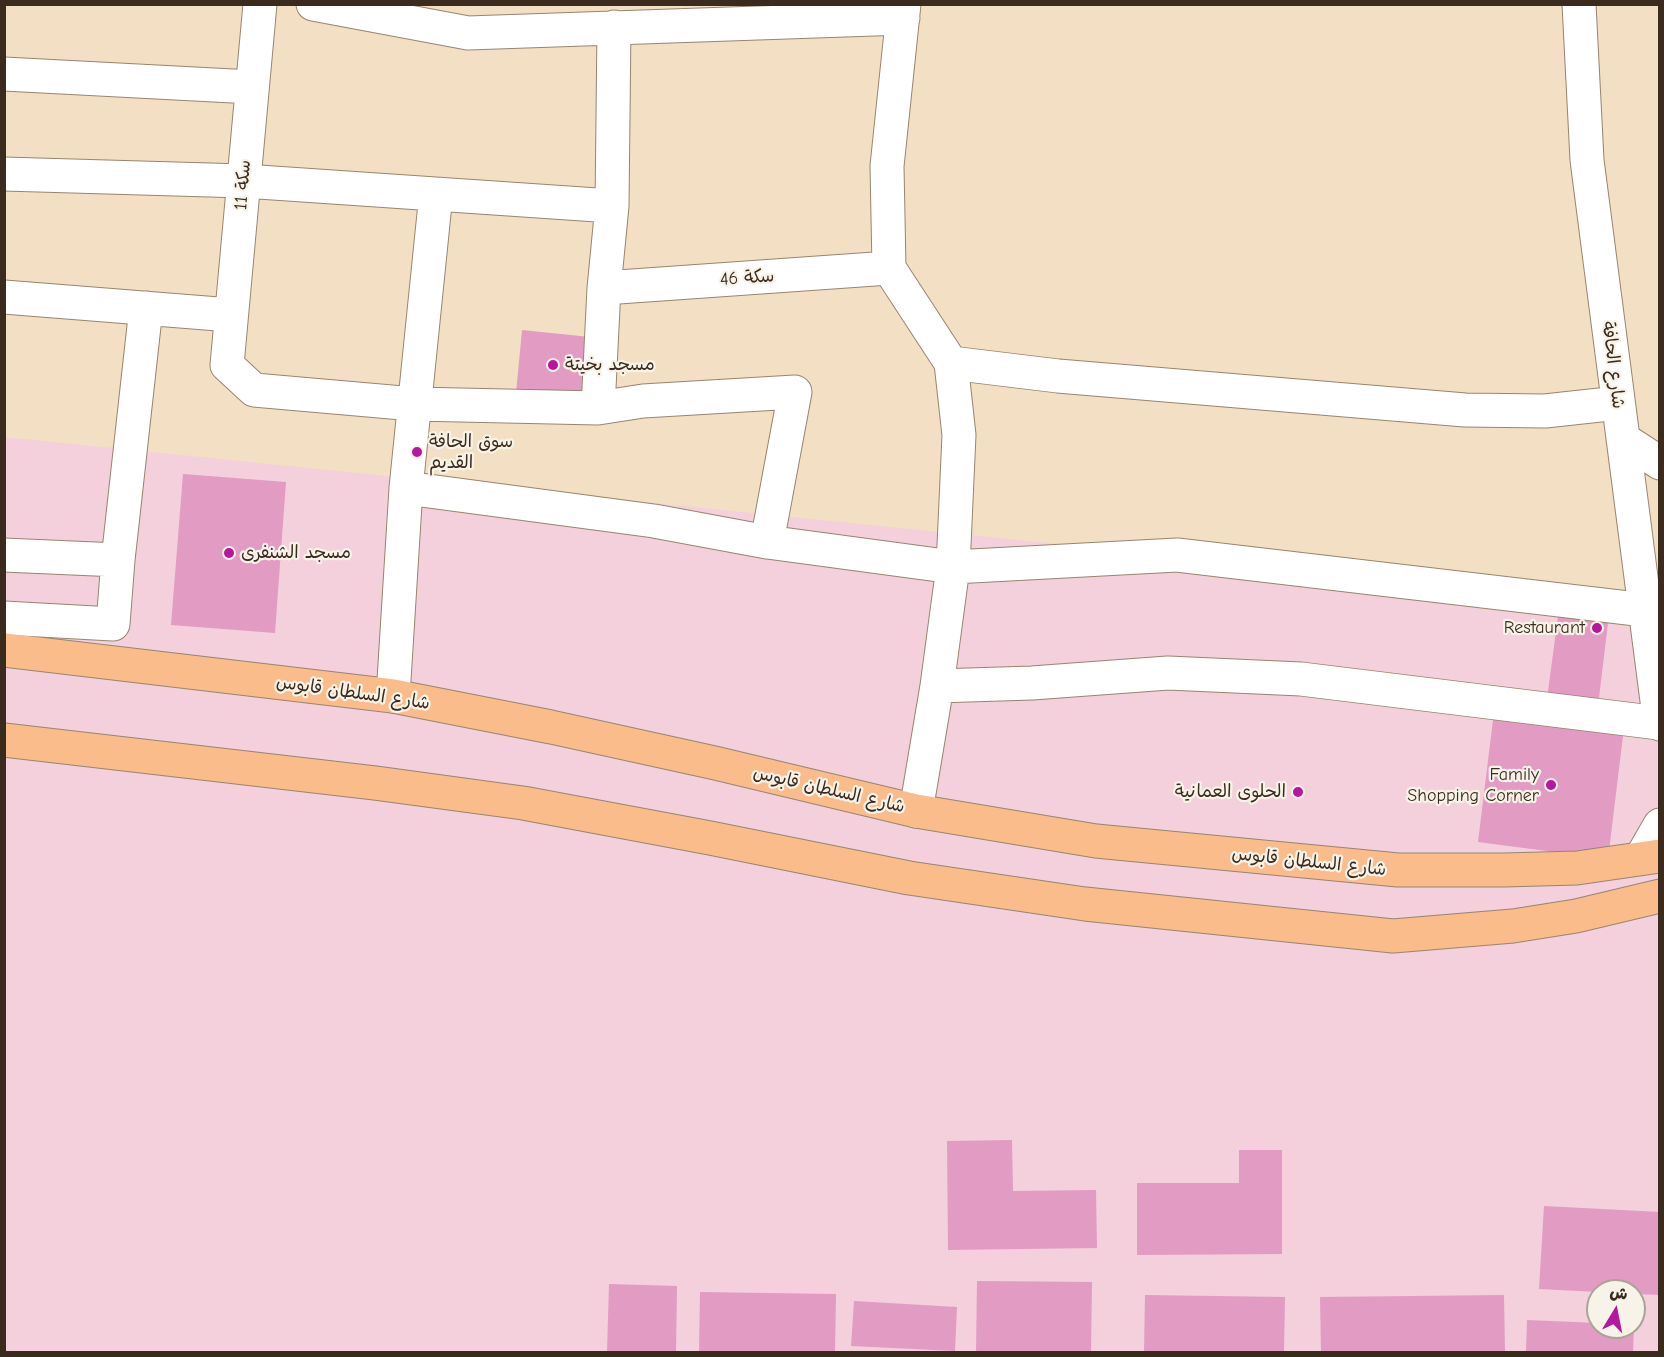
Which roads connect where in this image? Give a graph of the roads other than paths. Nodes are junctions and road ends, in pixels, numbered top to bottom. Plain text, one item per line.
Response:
1 (260, 4) edge
2 (313, 4) edge
3 (1579, 4) edge
4 (903, 11) edge
5 (614, 27) junction
6 (4, 74) edge
7 (252, 87) junction
8 (4, 174) edge
9 (244, 181) junction
10 (436, 194) junction
11 (612, 206) junction
12 (889, 268) junction
13 (604, 288) junction
14 (4, 297) edge
15 (146, 308) junction
16 (231, 315) junction
17 (951, 363) junction
18 (1618, 403) junction
19 (414, 404) junction
20 (598, 408) junction
21 (1623, 439) junction
22 (1659, 463) edge
23 (406, 488) junction
24 (766, 542) junction
25 (4, 555) edge
26 (118, 560) junction
27 (952, 567) junction
28 (1645, 610) junction
29 (4, 618) edge
30 (4, 650) edge
31 (937, 686) junction
32 (393, 696) junction
33 (1659, 724) edge
34 (4, 740) edge
35 (916, 811) junction
36 (1659, 825) edge
37 (1650, 857) edge
38 (1659, 896) edge

1 - 7 street, سكة 11
2 - 5 street
3 - 18 street, شارع الحافة
4 - 5 street
4 - 12 street
5 - 11 street
6 - 7 street
7 - 9 street, سكة 11
8 - 9 street
9 - 10 street
9 - 16 street, سكة 11
10 - 11 street
10 - 19 street
11 - 13 street
12 - 13 street, سكة 46
12 - 17 street
13 - 20 street
14 - 15 street
15 - 16 street
15 - 26 street
16 - 19 street, سكة 11
17 - 18 street
17 - 27 street
18 - 21 street, شارع الحافة
19 - 20 street
19 - 23 street
20 - 24 street
21 - 22 street
21 - 28 street, شارع الحافة
23 - 24 street
23 - 32 street
24 - 27 street
25 - 26 street
26 - 29 street
27 - 28 street
27 - 31 street
28 - 33 street, شارع الحافة
30 - 32 main road, شارع السلطان قابوس
31 - 33 street
31 - 35 street
32 - 35 main road, شارع السلطان قابوس
34 - 38 main road
35 - 37 main road, شارع السلطان قابوس
36 - 37 street

